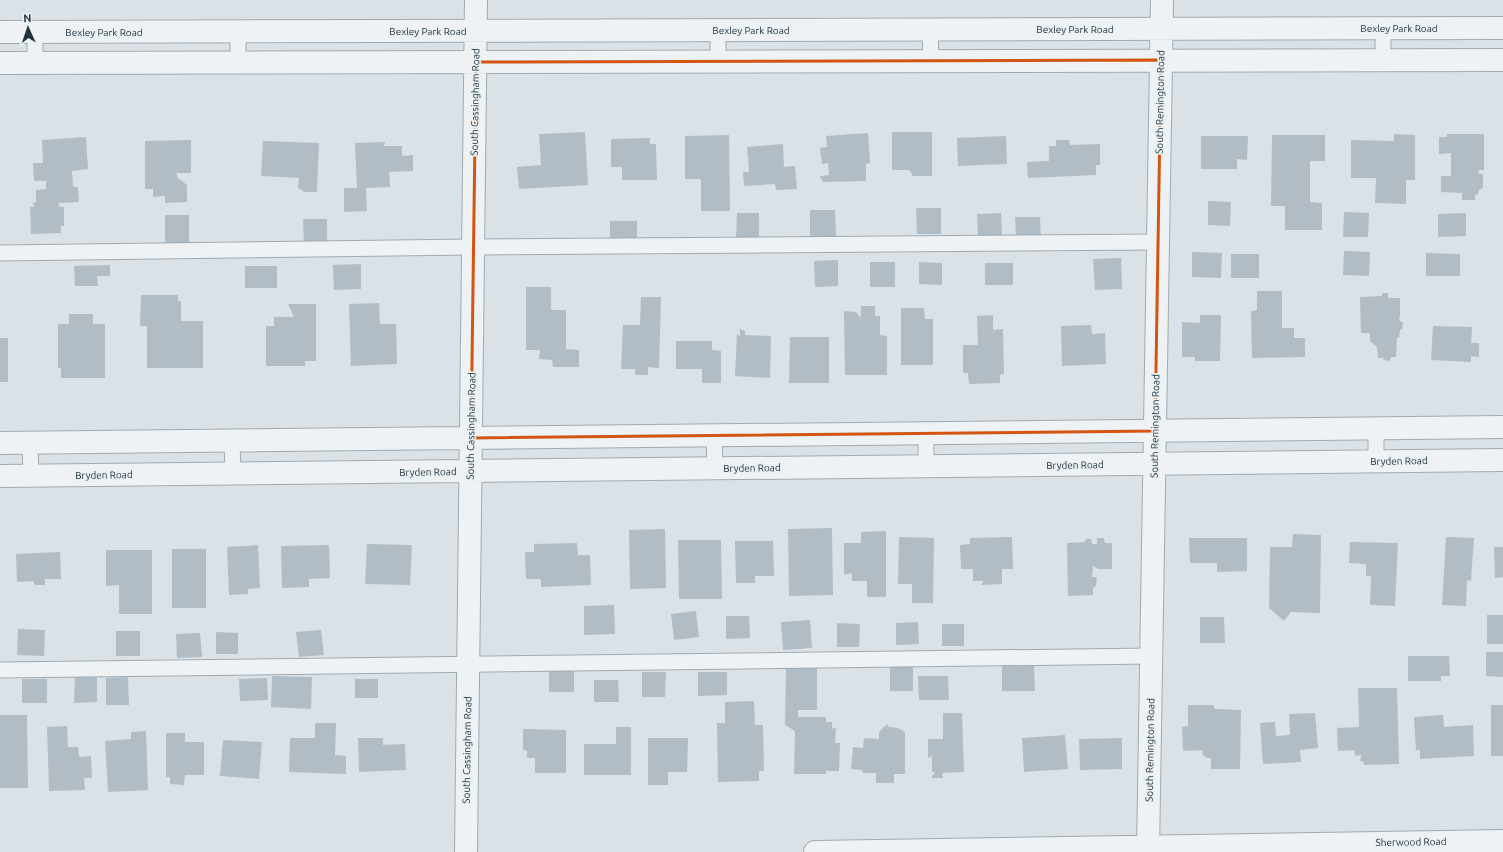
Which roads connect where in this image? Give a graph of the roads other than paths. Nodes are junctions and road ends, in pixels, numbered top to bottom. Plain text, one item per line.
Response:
1 (476, 0) edge
2 (1162, 0) edge
3 (1162, 28) junction
4 (1383, 28) junction
5 (1503, 28) edge
6 (930, 29) junction
7 (718, 30) junction
8 (476, 31) junction
9 (0, 32) edge
10 (35, 32) junction
11 (238, 32) junction
12 (1161, 60) junction
13 (1383, 60) junction
14 (1503, 60) edge
15 (718, 61) junction
16 (930, 61) junction
17 (476, 62) junction
18 (0, 63) edge
19 (36, 63) junction
20 (238, 63) junction
21 (1158, 242) junction
22 (473, 247) junction
23 (0, 253) edge
24 (1503, 427) edge
25 (1376, 428) junction
26 (1155, 431) junction
27 (926, 433) junction
28 (714, 436) junction
29 (471, 438) junction
30 (232, 441) junction
31 (0, 443) edge
32 (30, 443) junction
33 (1503, 460) edge
34 (1376, 462) junction
35 (1154, 464) junction
36 (926, 467) junction
37 (715, 469) junction
38 (470, 471) junction
39 (233, 474) junction
40 (0, 476) edge
41 (31, 476) junction
42 (1151, 656) junction
43 (468, 664) junction
44 (0, 670) edge
45 (1503, 841) edge
46 (1148, 849) edge
47 (466, 852) edge
48 (815, 852) edge

1 - 8 street, South Cassingham Road
2 - 3 street, South Remington Road
3 - 4 street, Bexley Park Road
3 - 6 street, Bexley Park Road
3 - 12 street, South Remington Road
4 - 5 street, Bexley Park Road
4 - 13 lane
6 - 7 street, Bexley Park Road
6 - 16 lane
7 - 8 street, Bexley Park Road
7 - 15 lane
8 - 11 street, Bexley Park Road
8 - 17 street, South Cassingham Road
9 - 10 street, Bexley Park Road
10 - 11 street, Bexley Park Road
10 - 19 lane
11 - 20 lane
12 - 13 street
12 - 16 street
12 - 21 street, South Remington Road
13 - 14 street
15 - 16 street
15 - 17 street
17 - 20 street
17 - 22 street, South Cassingham Road
18 - 19 street
19 - 20 street
21 - 22 lane
21 - 26 street, South Remington Road
22 - 23 lane
22 - 29 street, South Cassingham Road
24 - 25 street
25 - 26 street
25 - 34 lane
26 - 27 street
26 - 35 street, South Remington Road
27 - 28 street
27 - 36 lane
28 - 29 street
28 - 37 lane
29 - 30 street
29 - 38 street, South Cassingham Road
30 - 32 street
30 - 39 lane
31 - 32 street
32 - 41 lane
33 - 34 street, Bryden Road
34 - 35 street, Bryden Road
35 - 36 street, Bryden Road
35 - 42 street, South Remington Road
36 - 37 street, Bryden Road
37 - 38 street, Bryden Road
38 - 39 street, Bryden Road
38 - 43 street, South Cassingham Road
39 - 41 street, Bryden Road
40 - 41 street, Bryden Road
42 - 43 lane
42 - 46 street, South Remington Road
43 - 44 lane
43 - 47 street, South Cassingham Road
45 - 46 street, Sherwood Road
46 - 48 street, Sherwood Road

